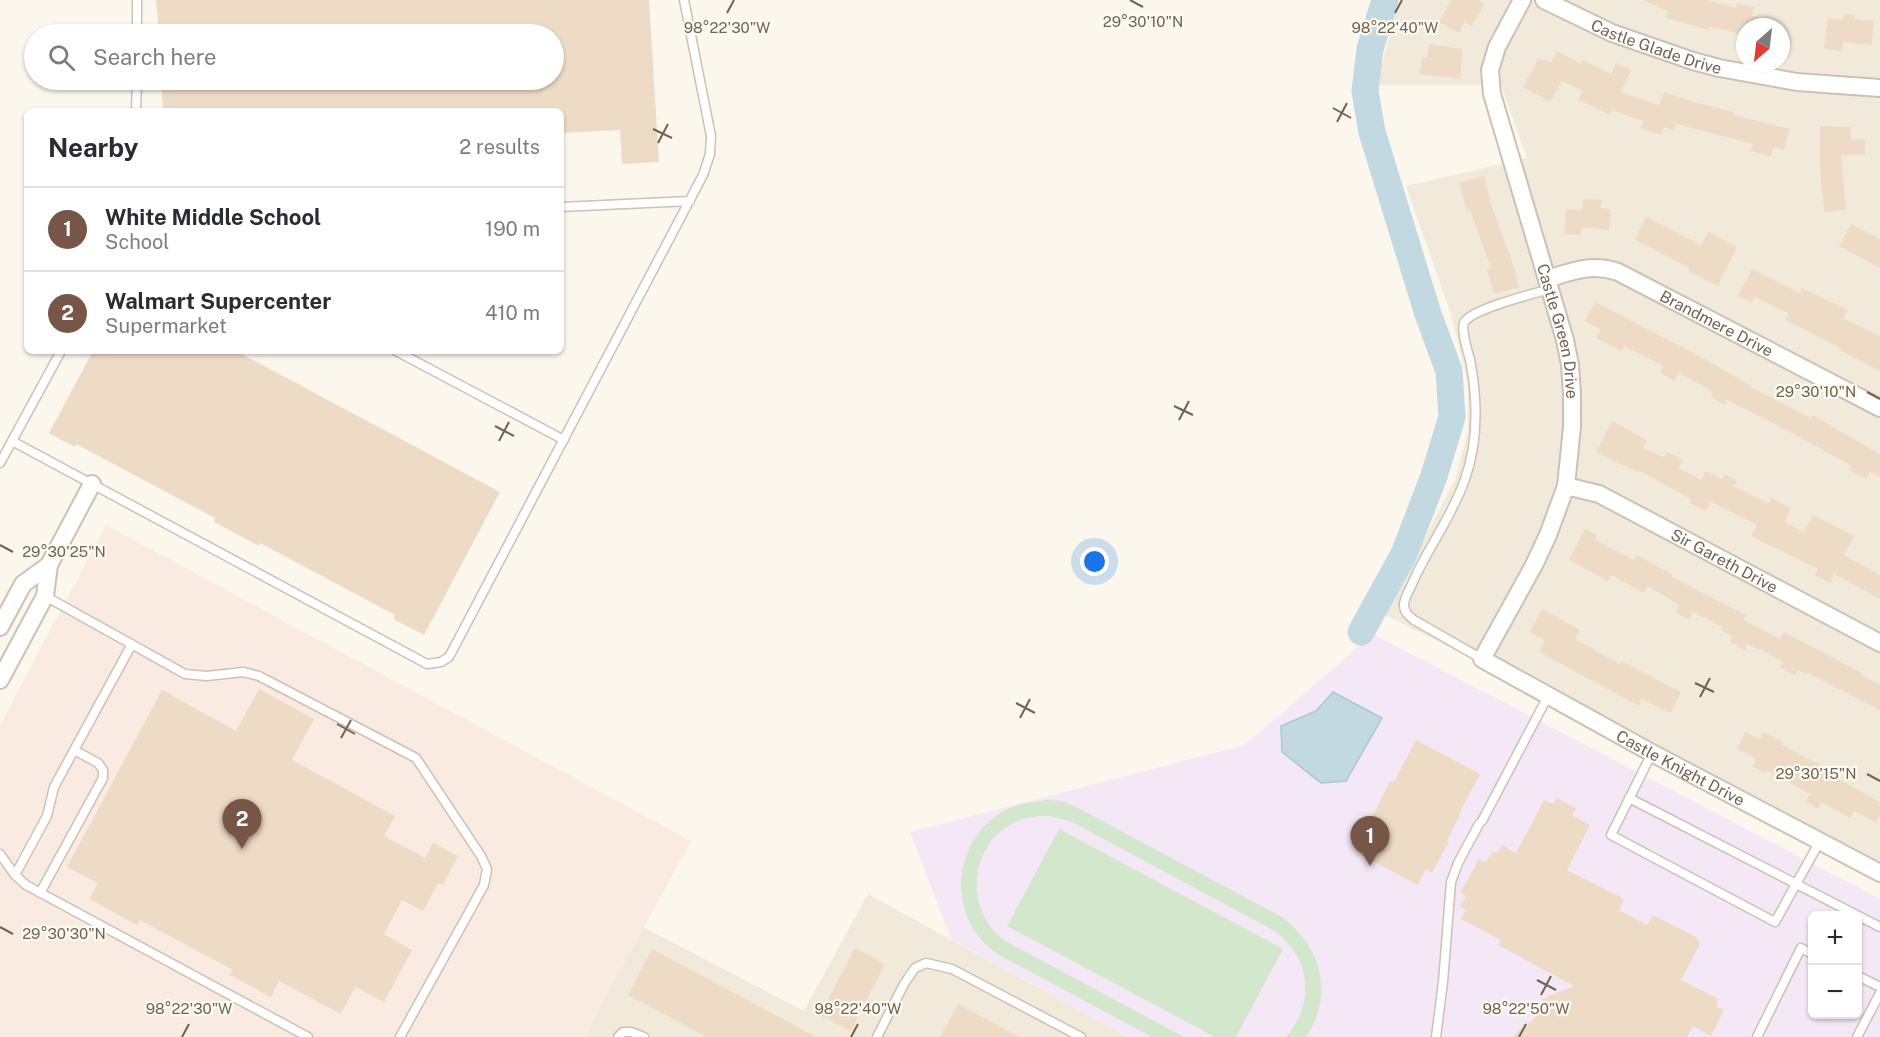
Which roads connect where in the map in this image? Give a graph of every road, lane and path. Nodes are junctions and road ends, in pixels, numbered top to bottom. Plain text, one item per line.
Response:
1 (137, 0) edge
2 (684, 0) edge
3 (1522, 0) edge
4 (1545, 0) edge
5 (137, 24) edge
6 (1880, 88) edge
7 (137, 90) edge
8 (136, 108) edge
9 (690, 201) junction
10 (564, 207) edge
11 (1549, 284) junction
12 (59, 354) edge
13 (402, 354) edge
14 (1880, 408) edge
15 (564, 440) junction
16 (12, 441) junction
17 (0, 463) edge
18 (92, 484) junction
19 (1566, 486) junction
20 (49, 565) junction
21 (23, 584) junction
22 (45, 596) junction
23 (0, 627) edge
24 (1880, 643) edge
25 (132, 644) junction
26 (1482, 659) junction
27 (0, 680) edge
28 (1548, 696) junction
29 (74, 750) junction
30 (1652, 753) junction
31 (1629, 798) junction
32 (1820, 841) junction
33 (0, 854) edge
34 (1880, 873) edge
35 (15, 875) junction
36 (1796, 884) junction
37 (40, 893) junction
38 (1880, 927) edge
39 (1808, 952) edge
40 (1862, 978) edge
41 (1880, 987) edge
42 (1880, 993) edge
43 (308, 1037) edge
44 (400, 1037) edge
45 (618, 1037) edge
46 (644, 1037) edge
47 (877, 1037) edge
48 (1081, 1037) edge
49 (1436, 1037) edge
50 (1757, 1037) edge
51 (1857, 1037) edge

1 - 5 lane
2 - 9 lane
3 - 11 street, Castle Green Drive
4 - 6 street, Castle Glade Drive
7 - 8 lane
9 - 10 lane
9 - 15 lane
11 - 14 street, Brandmere Drive
11 - 19 street, Castle Green Drive
11 - 26 lane
12 - 16 lane
13 - 15 lane
15 - 18 lane
16 - 17 lane
16 - 18 lane
18 - 20 street
19 - 24 street, Sir Gareth Drive
19 - 26 street, Castle Green Drive
20 - 21 street
20 - 22 street
21 - 22 street
21 - 23 street
22 - 25 lane
22 - 27 street
25 - 29 lane
25 - 44 lane
26 - 28 street, Castle Knight Drive
28 - 30 street, Castle Knight Drive
28 - 49 lane
29 - 35 lane
29 - 37 lane
30 - 31 lane
30 - 32 street, Castle Knight Drive
31 - 36 lane
31 - 36 lane
32 - 34 street, Castle Knight Drive
32 - 36 lane
33 - 35 lane
35 - 37 lane
36 - 38 lane
37 - 43 lane
39 - 50 lane
40 - 41 lane
42 - 51 lane
45 - 46 lane
47 - 48 lane

